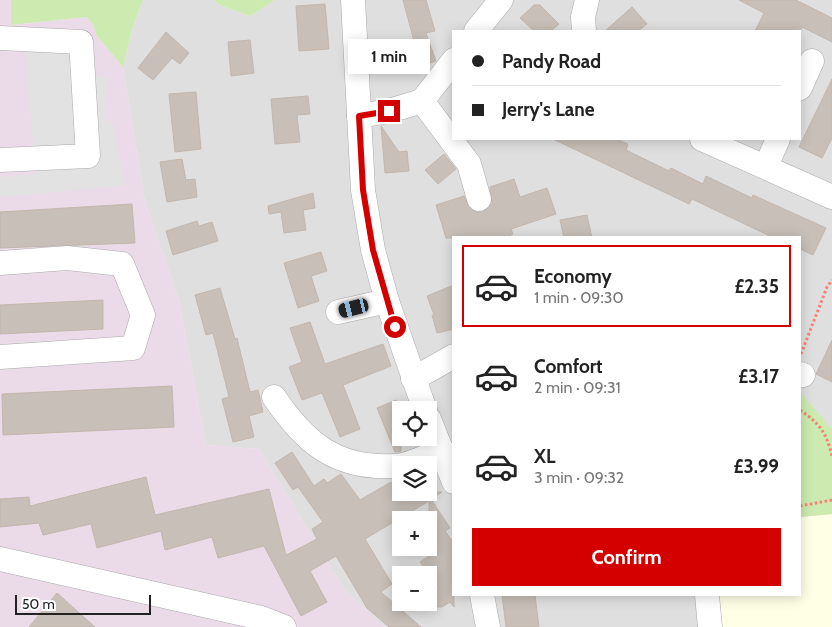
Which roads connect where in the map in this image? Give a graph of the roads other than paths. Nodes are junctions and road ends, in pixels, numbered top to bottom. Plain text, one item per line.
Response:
1 (353, 0) edge
2 (502, 0) edge
3 (587, 0) edge
4 (477, 30) edge
5 (584, 30) edge
6 (0, 38) edge
7 (812, 61) dead end
8 (452, 63) edge
9 (801, 86) edge
10 (422, 101) junction
11 (359, 116) junction
12 (704, 140) edge
13 (778, 140) edge
14 (0, 160) edge
15 (766, 166) junction
16 (832, 196) edge
17 (479, 199) dead end
18 (0, 263) edge
19 (387, 301) junction
20 (338, 312) dead end
21 (0, 357) edge
22 (452, 357) edge
23 (413, 379) junction
24 (274, 397) dead end
25 (422, 401) edge
26 (437, 438) edge
27 (442, 450) junction
28 (452, 477) edge
29 (0, 559) edge
30 (482, 596) edge
31 (707, 596) edge
32 (284, 627) edge
33 (488, 627) edge
34 (710, 627) edge

1 - 11 street
2 - 4 street
3 - 5 street
6 - 14 street
7 - 9 street
8 - 10 street
10 - 11 street
10 - 17 street
11 - 19 street
12 - 15 street
13 - 15 street
15 - 16 street
18 - 21 street
19 - 20 street
19 - 23 street
22 - 23 street
23 - 25 street
24 - 27 street
26 - 27 street
27 - 28 street
29 - 32 street
30 - 33 street
31 - 34 street

